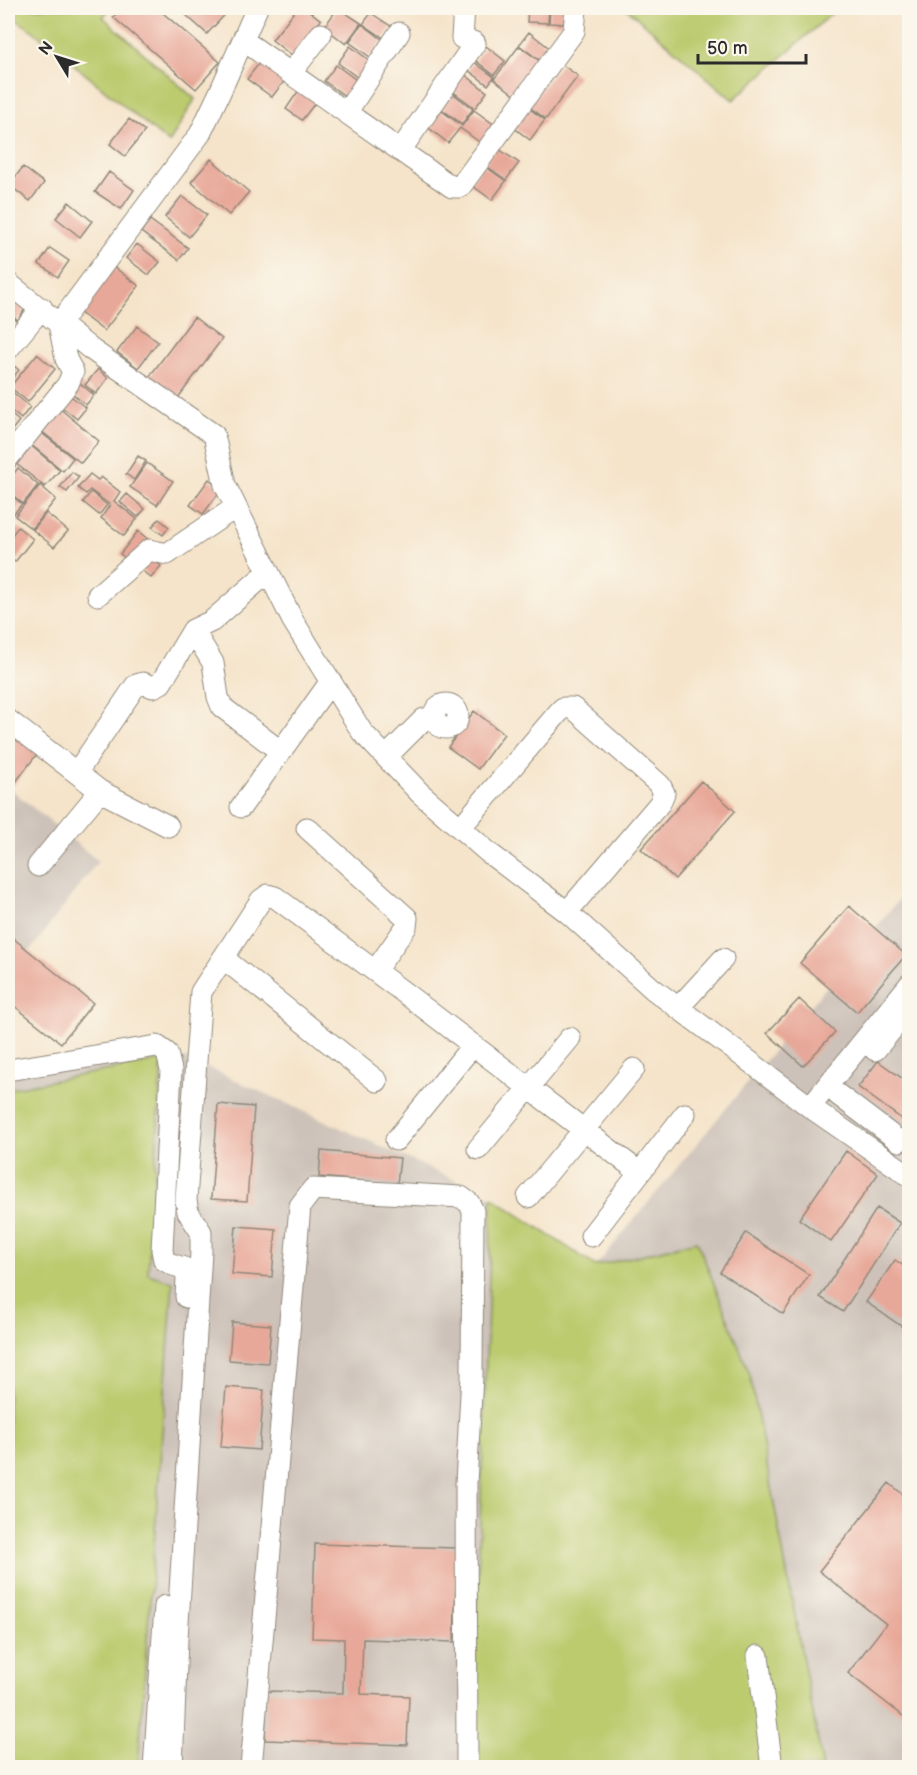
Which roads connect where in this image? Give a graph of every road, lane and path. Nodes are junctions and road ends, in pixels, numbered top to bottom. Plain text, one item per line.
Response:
1 (257, 8) edge
2 (464, 8) edge
3 (576, 8) edge
4 (399, 33) dead end
5 (321, 34) dead end
6 (243, 40) junction
7 (291, 73) junction
8 (346, 113) junction
9 (400, 151) junction
10 (8, 283) edge
11 (42, 308) junction
12 (59, 324) junction
13 (8, 349) edge
14 (8, 458) edge
15 (236, 507) junction
16 (268, 572) junction
17 (98, 595) dead end
18 (193, 630) junction
19 (331, 681) junction
20 (435, 717) dead end
21 (8, 720) edge
22 (280, 751) junction
23 (386, 757) junction
24 (77, 772) junction
25 (100, 790) junction
26 (241, 807) dead end
27 (168, 826) dead end
28 (307, 828) dead end
29 (460, 828) junction
30 (38, 866) dead end
31 (567, 912) junction
32 (224, 958) junction
33 (723, 959) dead end
34 (375, 971) junction
35 (909, 984) edge
36 (678, 1008) junction
37 (909, 1008) edge
38 (570, 1038) dead end
39 (473, 1045) junction
40 (634, 1069) dead end
41 (8, 1070) edge
42 (377, 1081) dead end
43 (529, 1088) junction
44 (837, 1094) junction
45 (815, 1111) junction
46 (685, 1114) dead end
47 (584, 1130) junction
48 (396, 1140) dead end
49 (478, 1149) dead end
50 (904, 1159) edge
51 (639, 1172) junction
52 (528, 1197) dead end
53 (591, 1236) dead end
54 (758, 1656) dead end
55 (154, 1767) edge
56 (172, 1767) edge
57 (251, 1767) edge
58 (466, 1767) edge
59 (772, 1767) edge

1 - 6 street
2 - 9 street
3 - 9 street
4 - 8 street
5 - 7 street
6 - 7 street
6 - 12 street
7 - 8 street
8 - 9 street
10 - 11 street
11 - 12 street
11 - 13 street
12 - 14 street
12 - 15 street
15 - 16 street
15 - 17 street
16 - 18 street
16 - 19 street
18 - 22 street
18 - 24 street
19 - 22 street
19 - 23 street
20 - 23 street
21 - 24 street
22 - 26 street
23 - 29 street
24 - 25 street
25 - 27 street
25 - 30 street
28 - 34 street
29 - 31 street
29 - 31 street
31 - 36 street
32 - 34 street
32 - 42 street
32 - 56 street
33 - 36 street
34 - 39 street
35 - 45 street
36 - 45 street
37 - 44 street
38 - 43 street
39 - 43 street
39 - 48 street
40 - 47 street
41 - 55 street
43 - 47 street
43 - 49 street
44 - 45 street
44 - 50 street
45 - 50 street
46 - 51 street
47 - 51 street
47 - 52 street
51 - 53 street
54 - 59 street
57 - 58 street

